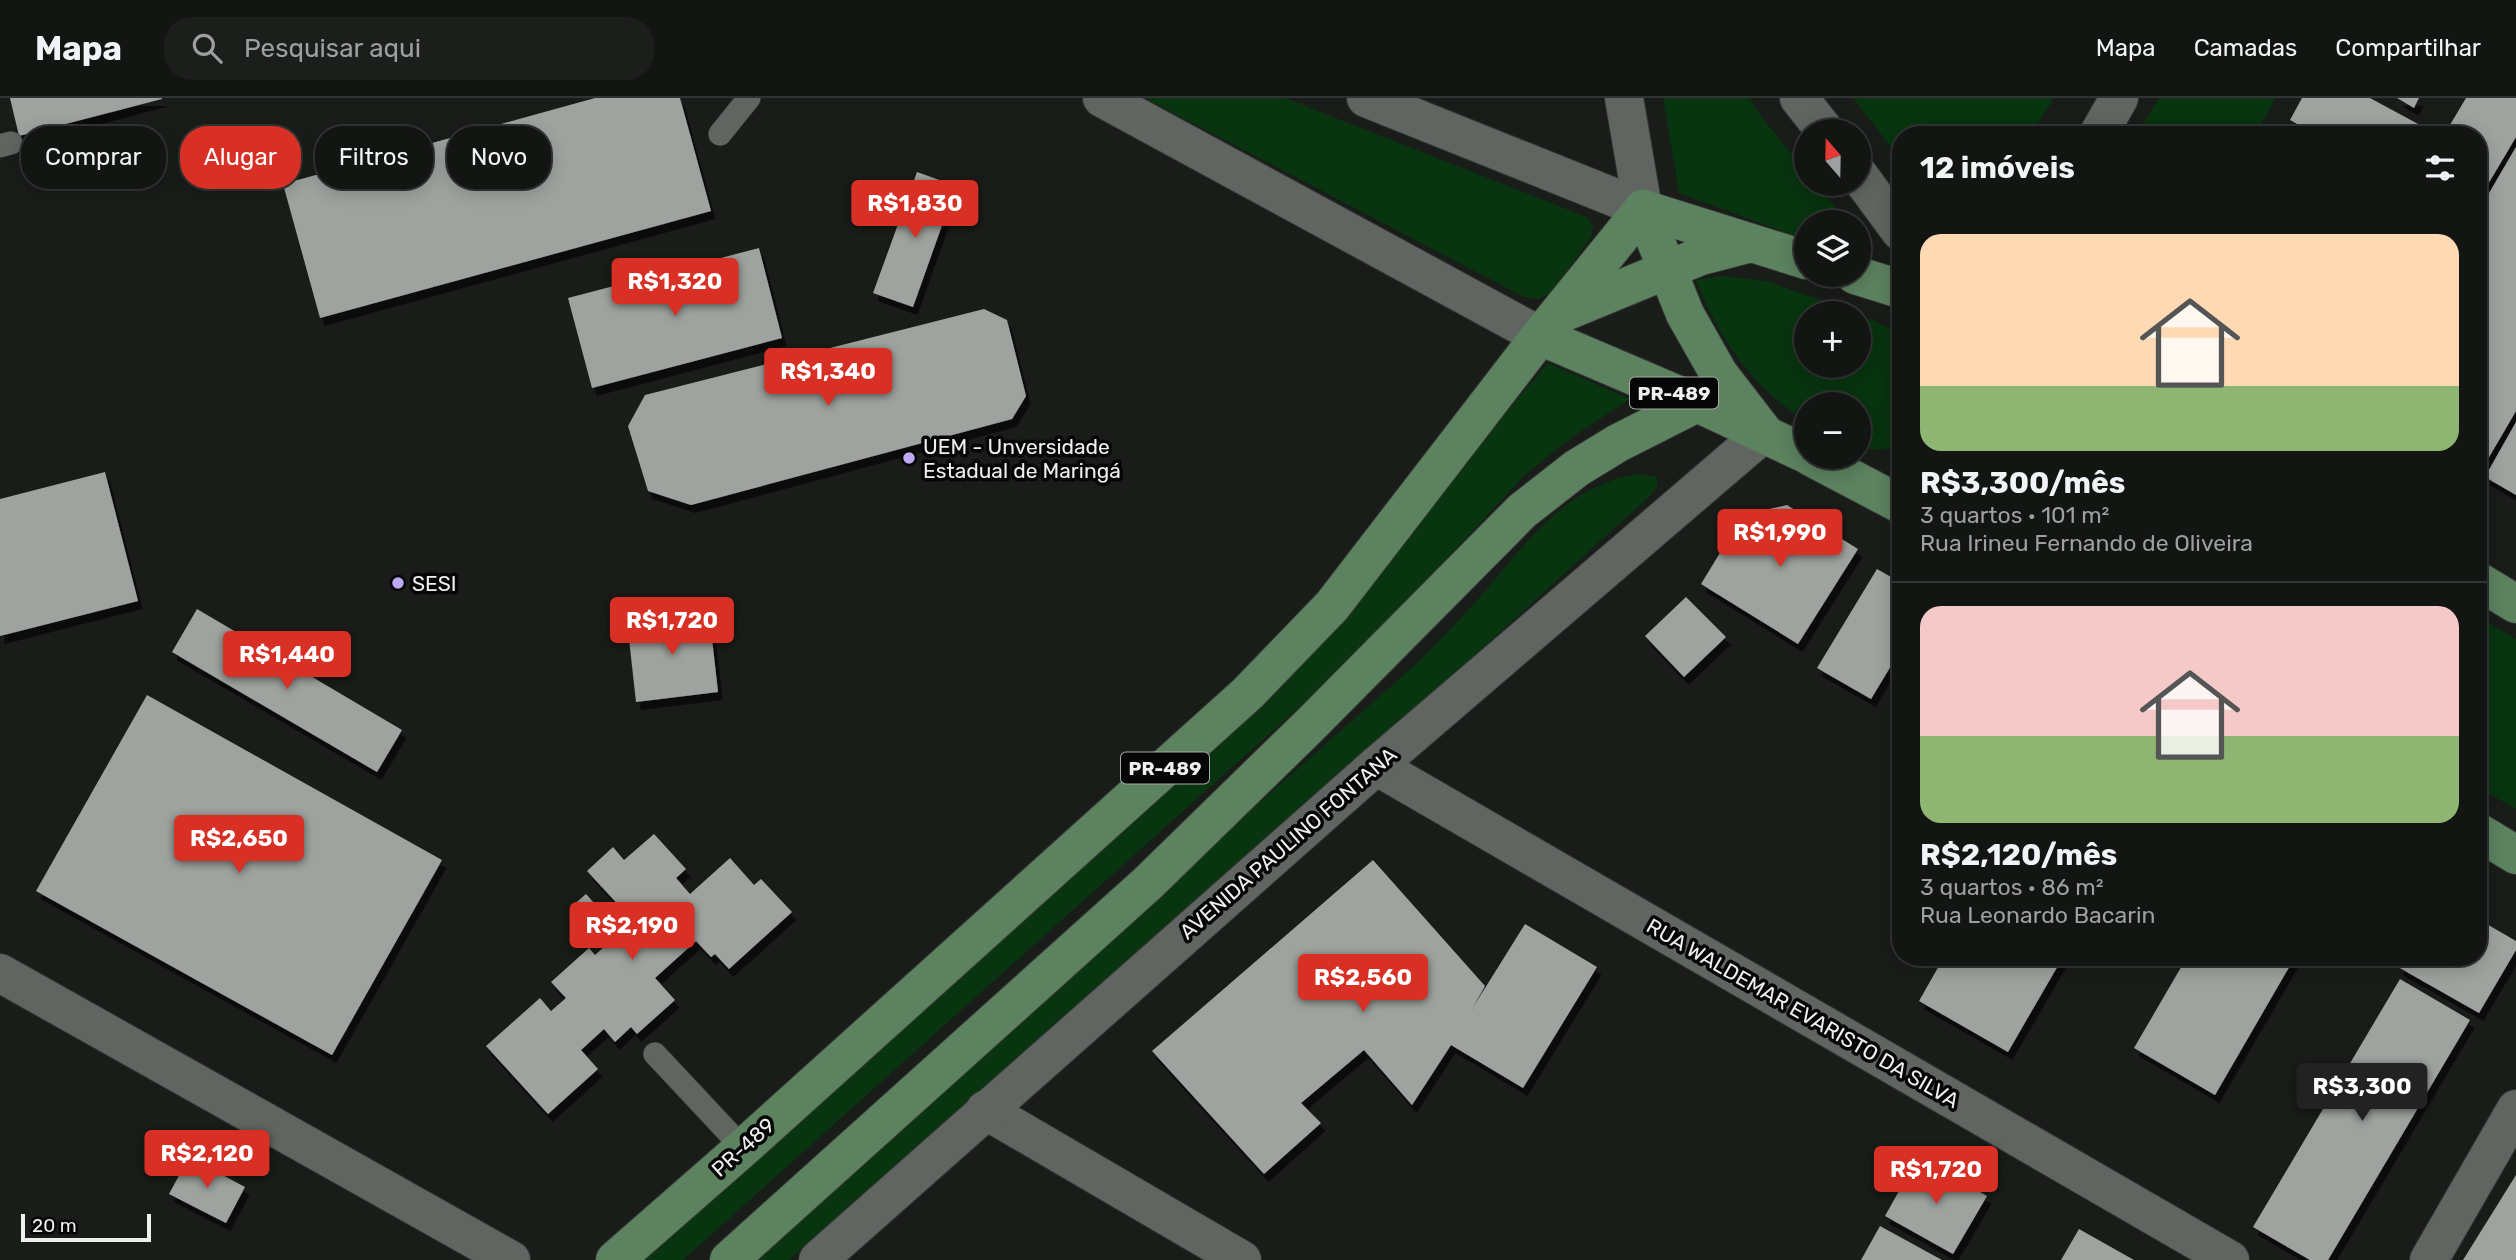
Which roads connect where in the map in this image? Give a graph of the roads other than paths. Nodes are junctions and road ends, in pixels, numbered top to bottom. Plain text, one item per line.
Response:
1 (749, 98) edge
2 (1102, 98) edge
3 (1366, 98) edge
4 (1624, 98) edge
5 (1799, 98) edge
6 (2119, 98) edge
7 (1816, 119) edge
8 (2103, 126) edge
9 (720, 134) dead end
10 (1871, 192) edge
11 (1643, 209) junction
12 (1892, 220) edge
13 (1751, 243) junction
14 (1794, 256) edge
15 (1667, 269) junction
16 (1871, 280) edge
17 (1892, 287) edge
18 (1547, 326) junction
19 (1697, 403) junction
20 (1765, 433) junction
21 (1794, 448) edge
22 (1835, 469) edge
23 (1892, 474) edge
24 (1851, 477) junction
25 (1892, 500) edge
26 (2487, 586) edge
27 (2516, 604) edge
28 (1376, 766) junction
29 (2487, 837) edge
30 (2516, 855) edge
31 (0, 973) edge
32 (655, 1054) dead end
33 (2516, 1109) edge
34 (985, 1110) junction
35 (743, 1148) junction
36 (502, 1258) edge
37 (615, 1260) edge
38 (729, 1260) edge
39 (818, 1260) edge
40 (1242, 1260) edge
41 (2230, 1260) edge
42 (2429, 1260) edge

1 - 9 lane
2 - 18 street
3 - 11 street
4 - 11 street
5 - 7 street
6 - 8 street
10 - 12 street
11 - 13 main road
11 - 15 main road
11 - 18 main road, PR-489 / PR-489
13 - 14 main road
13 - 15 main road
15 - 18 main road
15 - 20 main road
16 - 17 main road
18 - 19 main road, PR-489
18 - 35 main road, PR-489 / PR-489
19 - 20 main road, PR-489
19 - 38 main road, PR-489 / PR-489
20 - 21 main road, PR-489
20 - 28 street, AVENIDA PAULINO FONTANA
22 - 24 main road
23 - 24 main road
24 - 25 main road
26 - 27 main road
28 - 34 street, AVENIDA PAULINO FONTANA
28 - 41 street, RUA WALDEMAR EVARISTO DA SILVA
29 - 30 main road
31 - 36 street
32 - 35 lane
33 - 42 street
34 - 39 street, AVENIDA PAULINO FONTANA
34 - 40 street
35 - 37 main road, PR-489 / PR-489

